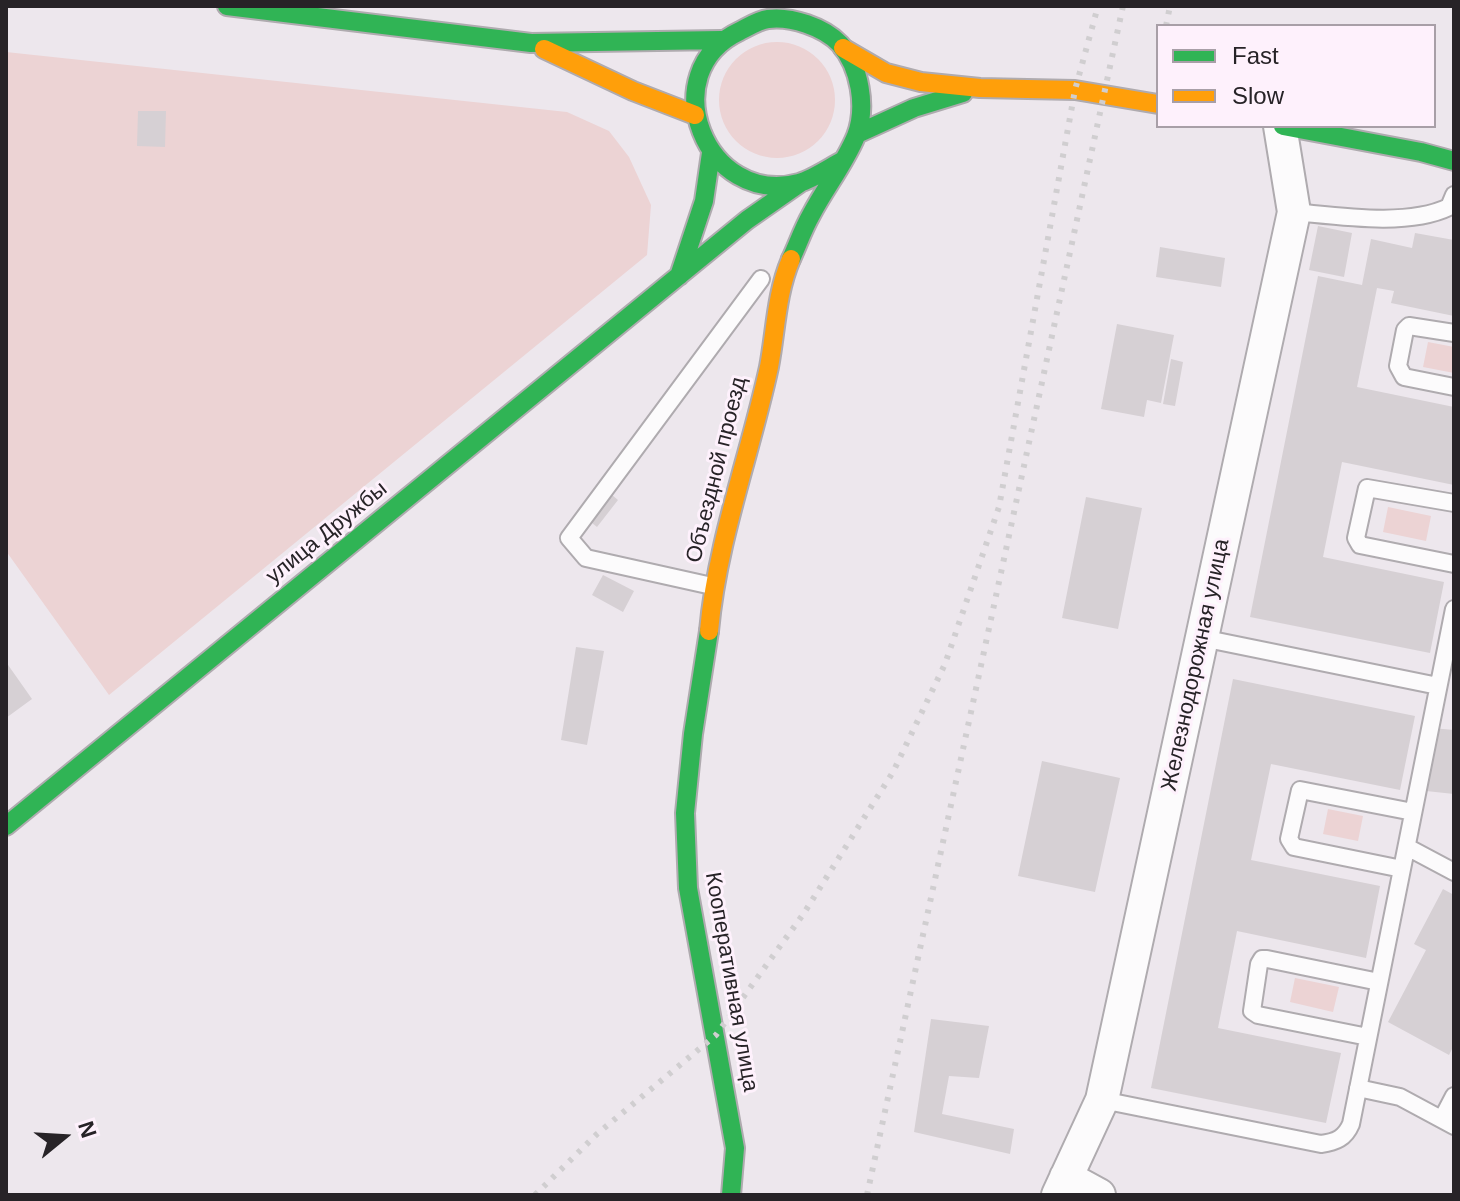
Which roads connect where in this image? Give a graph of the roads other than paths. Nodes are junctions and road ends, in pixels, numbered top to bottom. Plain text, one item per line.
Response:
1 (227, 6) edge
2 (772, 13) edge
3 (835, 34) junction
4 (721, 40) junction
5 (531, 43) junction
6 (980, 88) junction
7 (1156, 104) edge
8 (695, 115) junction
9 (1282, 128) edge
10 (1293, 128) edge
11 (857, 134) junction
12 (711, 153) junction
13 (842, 161) junction
14 (1454, 161) edge
15 (734, 174) junction
16 (800, 183) junction
17 (1454, 195) edge
18 (1294, 212) junction
19 (749, 228) junction
20 (760, 272) joint
21 (679, 276) junction
22 (1454, 333) edge
23 (769, 365) junction
24 (1454, 387) edge
25 (1454, 503) edge
26 (1454, 564) edge
27 (713, 586) junction
28 (1454, 609) edge
29 (1202, 638) junction
30 (1438, 686) junction
31 (1413, 812) junction
32 (8, 822) edge
33 (1407, 847) junction
34 (1402, 869) junction
35 (1454, 872) edge
36 (1379, 982) junction
37 (1368, 1037) junction
38 (1358, 1088) junction
39 (1454, 1096) edge
40 (1102, 1100) junction
41 (1448, 1122) edge
42 (1062, 1186) edge
43 (731, 1195) edge
44 (1099, 1195) edge

1 - 5 main road
2 - 3 main road
2 - 4 main road
3 - 6 main road
3 - 11 main road
4 - 5 main road
4 - 8 main road
5 - 8 main road
6 - 7 main road
6 - 11 main road
8 - 12 main road
9 - 18 street, Железнодорожная улица
10 - 14 main road
11 - 13 main road
12 - 15 main road
12 - 21 main road
13 - 16 main road
13 - 23 main road
15 - 16 main road
15 - 19 main road
16 - 19 main road, улица Дружбы
17 - 18 lane
18 - 29 street, Железнодорожная улица
19 - 21 main road, улица Дружбы
20 - 23 main road
20 - 27 lane
21 - 32 main road, улица Дружбы
22 - 24 lane
23 - 27 main road, Объездной проезд
25 - 26 lane
27 - 43 main road, Кооперативная улица
28 - 30 lane
29 - 30 lane
29 - 40 street, Железнодорожная улица
30 - 31 lane
31 - 33 lane
31 - 34 lane
33 - 34 lane
33 - 35 lane
34 - 36 lane
36 - 37 lane
36 - 37 lane
37 - 38 lane
38 - 40 lane
38 - 41 lane
39 - 41 lane
40 - 42 street, Железнодорожная улица
42 - 44 street

